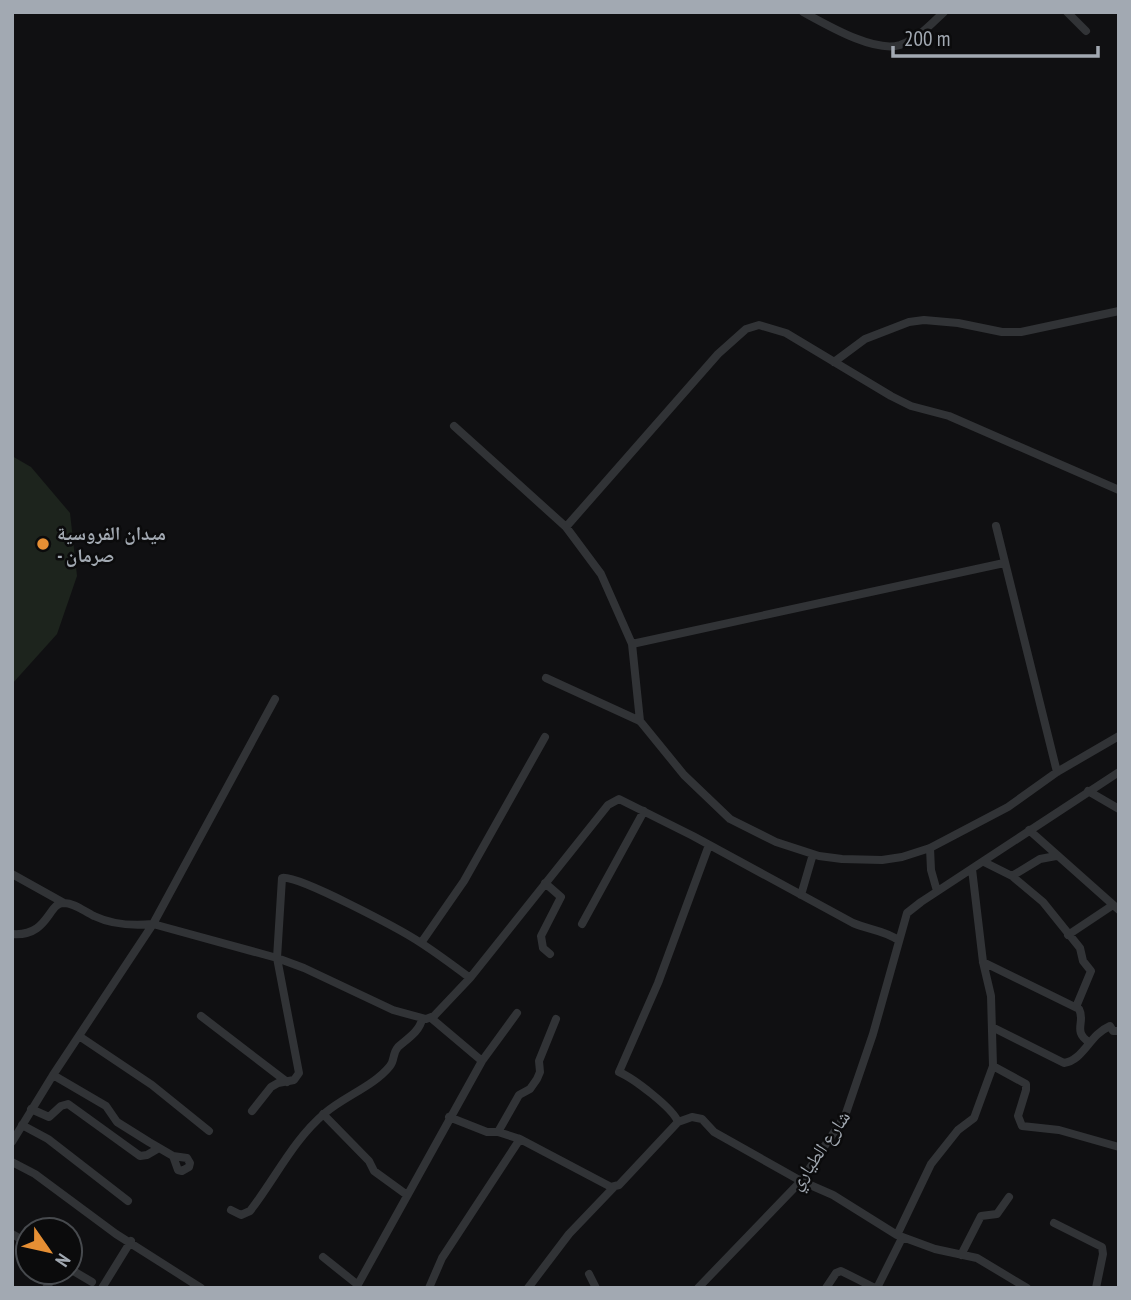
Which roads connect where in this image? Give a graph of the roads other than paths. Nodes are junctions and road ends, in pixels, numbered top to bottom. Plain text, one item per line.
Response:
1 (803, 12) edge
2 (944, 12) edge
3 (1067, 12) edge
4 (1086, 31) dead end
5 (1119, 311) edge
6 (834, 362) junction
7 (454, 426) dead end
8 (1119, 490) edge
9 (996, 526) dead end
10 (566, 527) junction
11 (1004, 563) junction
12 (632, 644) junction
13 (546, 678) dead end
14 (275, 699) dead end
15 (640, 721) junction
16 (1119, 736) edge
17 (545, 737) dead end
18 (1057, 772) junction
19 (1119, 772) edge
20 (1088, 791) junction
21 (1119, 810) edge
22 (644, 811) junction
23 (1029, 830) junction
24 (709, 845) junction
25 (930, 848) junction
26 (813, 854) junction
27 (1056, 856) junction
28 (984, 862) junction
29 (972, 869) junction
30 (12, 874) edge
31 (1012, 876) junction
32 (545, 883) junction
33 (937, 891) junction
34 (801, 895) junction
35 (64, 903) junction
36 (1116, 907) edge
37 (153, 924) junction
38 (582, 924) dead end
39 (12, 934) edge
40 (1068, 935) junction
41 (898, 940) junction
42 (421, 943) junction
43 (550, 954) dead end
44 (277, 958) junction
45 (983, 962) junction
46 (470, 978) junction
47 (1076, 1007) junction
48 (517, 1013) dead end
49 (201, 1016) dead end
50 (426, 1019) junction
51 (556, 1019) dead end
52 (992, 1027) junction
53 (1119, 1031) edge
54 (79, 1036) junction
55 (1088, 1042) junction
56 (482, 1061) junction
57 (993, 1066) junction
58 (52, 1075) junction
59 (288, 1083) junction
60 (31, 1109) junction
61 (252, 1111) dead end
62 (323, 1114) junction
63 (449, 1117) junction
64 (678, 1122) junction
65 (22, 1125) junction
66 (209, 1131) dead end
67 (498, 1132) junction
68 (520, 1139) junction
69 (12, 1142) edge
70 (1119, 1147) edge
71 (159, 1148) junction
72 (173, 1156) dead end
73 (12, 1162) edge
74 (801, 1181) junction
75 (614, 1187) junction
76 (407, 1195) junction
77 (1009, 1197) dead end
78 (128, 1201) dead end
79 (231, 1210) dead end
80 (1054, 1223) dead end
81 (899, 1237) junction
82 (131, 1241) junction
83 (961, 1255) junction
84 (323, 1257) dead end
85 (589, 1274) dead end
86 (84, 1277) edge
87 (92, 1282) dead end
88 (357, 1286) edge
89 (102, 1288) edge
90 (201, 1288) edge
91 (429, 1288) edge
92 (528, 1288) edge
93 (596, 1288) edge
94 (698, 1288) edge
95 (826, 1288) edge
96 (876, 1288) edge
97 (1027, 1288) edge
98 (1096, 1288) edge

1 - 2 street
3 - 4 street
5 - 6 street
6 - 8 street
6 - 10 street
7 - 10 street
9 - 11 street
10 - 12 street
11 - 12 street
11 - 18 street
12 - 15 street
13 - 15 street
14 - 37 street
15 - 26 street
16 - 18 street
17 - 42 street
18 - 25 street
19 - 20 street, شارع الطياري
20 - 21 street
20 - 23 street, شارع الطياري
22 - 24 street
22 - 32 street
22 - 38 street
23 - 27 street
23 - 28 street, شارع الطياري
24 - 34 street
24 - 64 street
25 - 26 street
25 - 33 street
26 - 34 street
27 - 31 street
27 - 36 street
28 - 29 street, شارع الطياري
28 - 31 street
29 - 33 street, شارع الطياري
29 - 45 street
30 - 35 street
31 - 40 street
32 - 43 street
32 - 46 street
33 - 41 street, شارع الطياري
34 - 41 street
35 - 37 street
35 - 39 street
36 - 40 street
37 - 44 street
37 - 54 street
40 - 47 street
41 - 74 street, شارع الطياري
42 - 44 street
42 - 46 street
44 - 50 street
44 - 59 street
45 - 47 street
45 - 52 street
46 - 50 street
47 - 55 street
48 - 56 street
49 - 59 street
50 - 56 street
50 - 62 street
51 - 67 street
52 - 55 street
52 - 57 street
53 - 55 street
54 - 58 street
54 - 66 street
56 - 63 street
57 - 70 street
57 - 81 street
58 - 60 street
58 - 71 street
59 - 61 street
60 - 65 street
60 - 71 street
62 - 76 street
62 - 79 street
63 - 67 street
63 - 76 street
64 - 74 street
64 - 75 street
65 - 69 street
65 - 78 street
67 - 68 street
68 - 75 street
68 - 91 street
71 - 72 street
73 - 82 street
74 - 81 street
74 - 94 street, شارع الطياري
75 - 92 street
76 - 88 street
77 - 83 street
80 - 98 street
81 - 83 street
81 - 96 street
82 - 89 street
82 - 90 street
83 - 97 street
84 - 88 street
85 - 93 street
86 - 87 street
95 - 96 street

